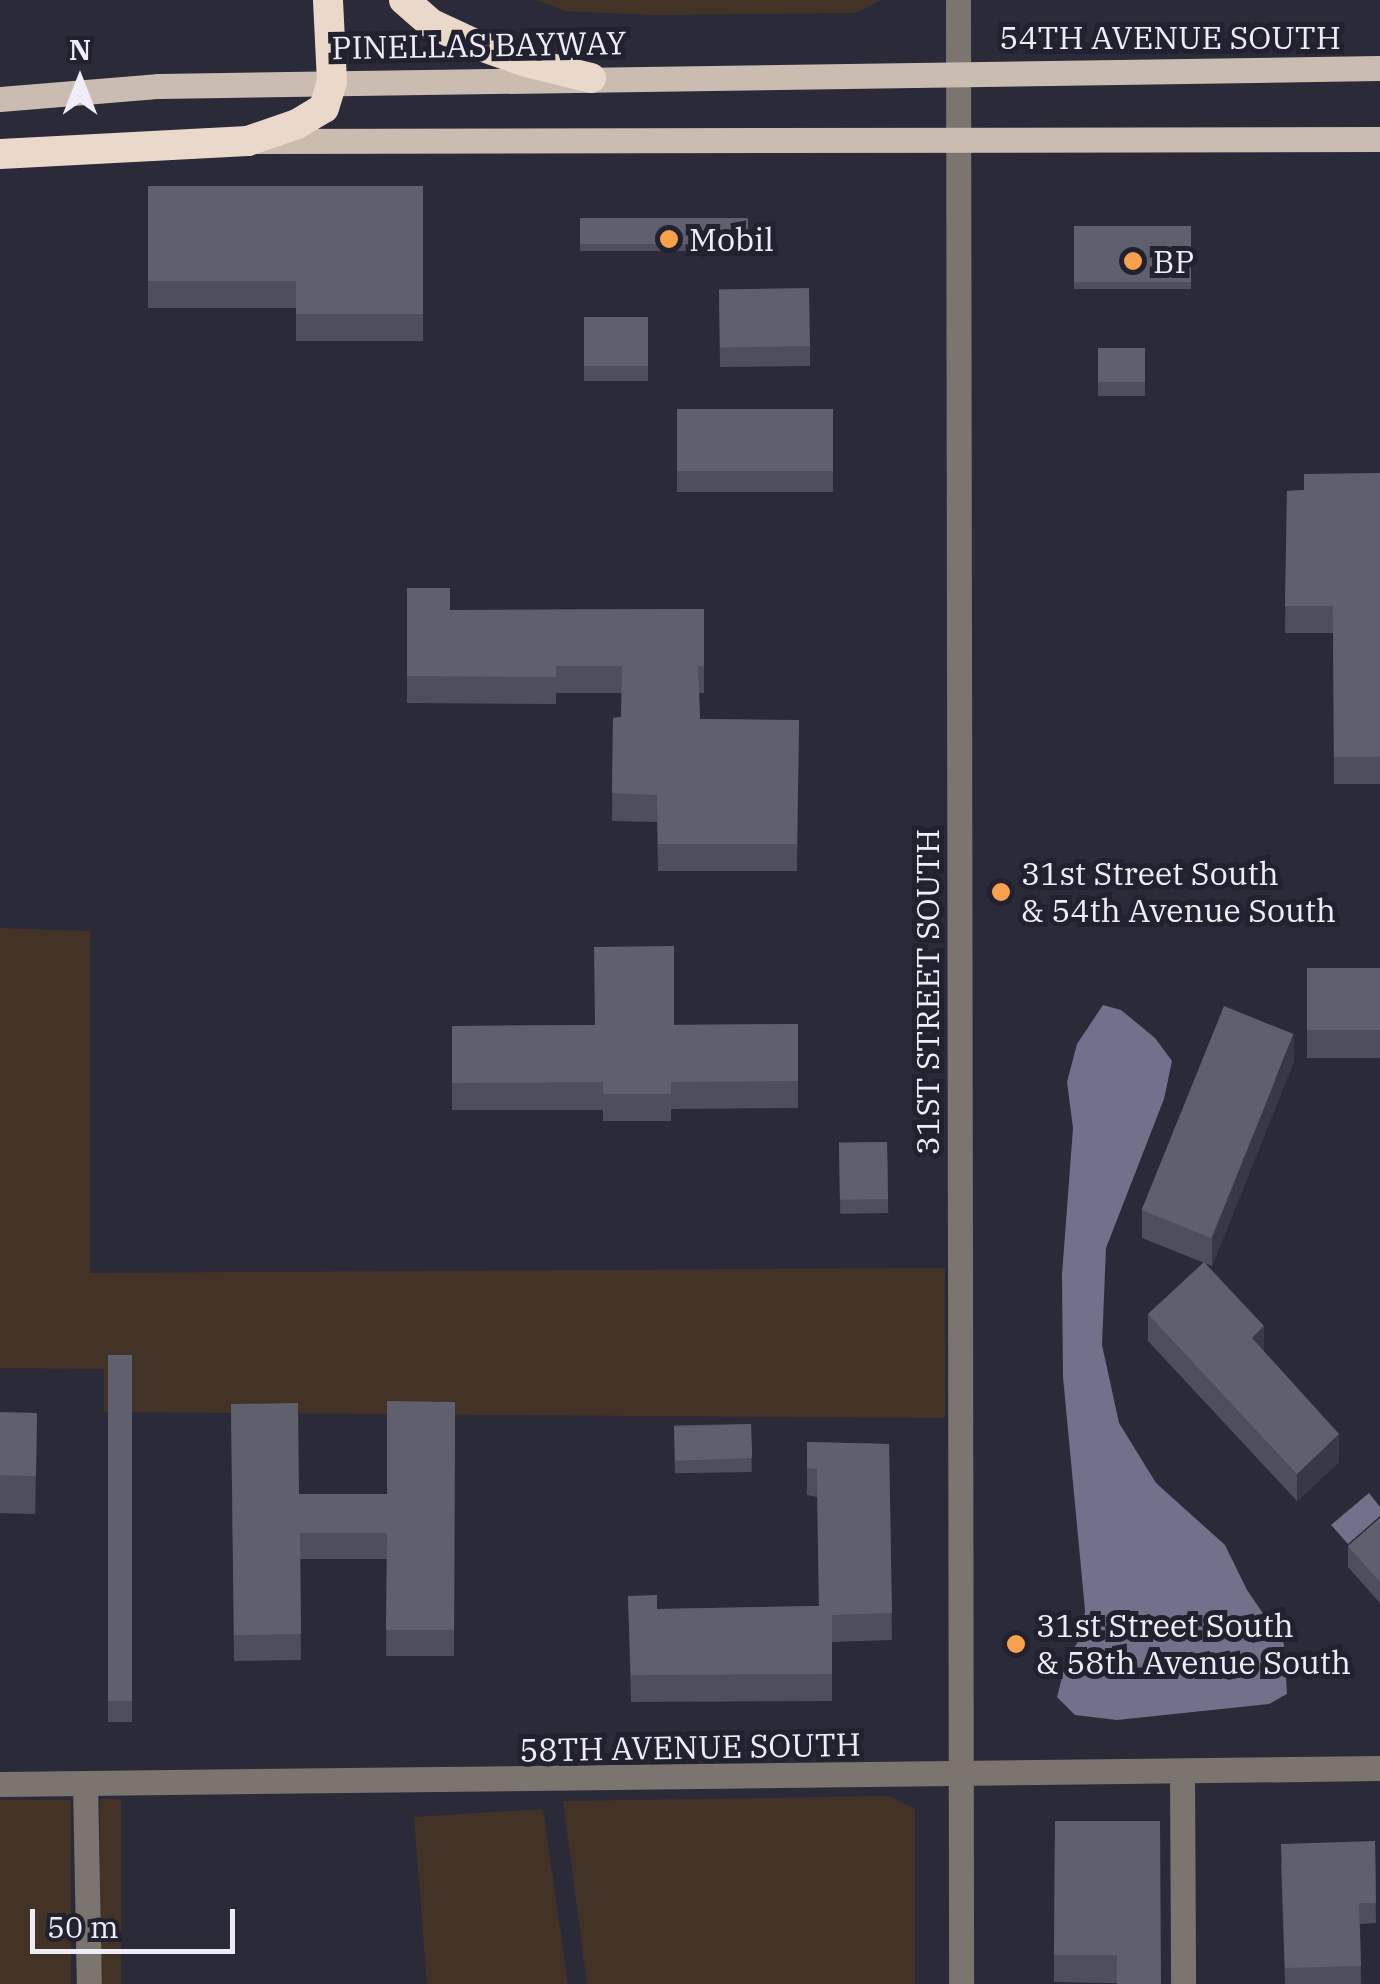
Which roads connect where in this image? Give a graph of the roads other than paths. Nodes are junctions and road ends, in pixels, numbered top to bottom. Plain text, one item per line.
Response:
1 (328, 0) edge
2 (404, 0) edge
3 (958, 0) edge
4 (1380, 68) edge
5 (960, 72) junction
6 (591, 78) junction
7 (332, 82) junction
8 (0, 98) edge
9 (1380, 139) edge
10 (248, 142) junction
11 (960, 142) junction
12 (0, 154) edge
13 (1380, 1768) edge
14 (1182, 1772) junction
15 (958, 1776) junction
16 (85, 1783) junction
17 (0, 1784) edge
18 (89, 1984) edge
19 (961, 1984) edge
20 (1183, 1984) edge

1 - 7 highway
2 - 6 highway
3 - 5 street, 31ST STREET SOUTH
4 - 5 main road, 54TH AVENUE SOUTH
5 - 6 main road, PINELLAS BAYWAY
5 - 11 street, 31ST STREET SOUTH
6 - 7 main road, PINELLAS BAYWAY
7 - 8 main road, PINELLAS BAYWAY
7 - 10 highway
9 - 11 main road
10 - 11 main road
10 - 12 highway
11 - 15 street, 31ST STREET SOUTH
13 - 14 street, 58TH AVENUE SOUTH
14 - 15 street, 58TH AVENUE SOUTH
14 - 20 street
15 - 16 street, 58TH AVENUE SOUTH
15 - 19 street, 31ST STREET SOUTH
16 - 17 street, 58TH AVENUE SOUTH
16 - 18 street

